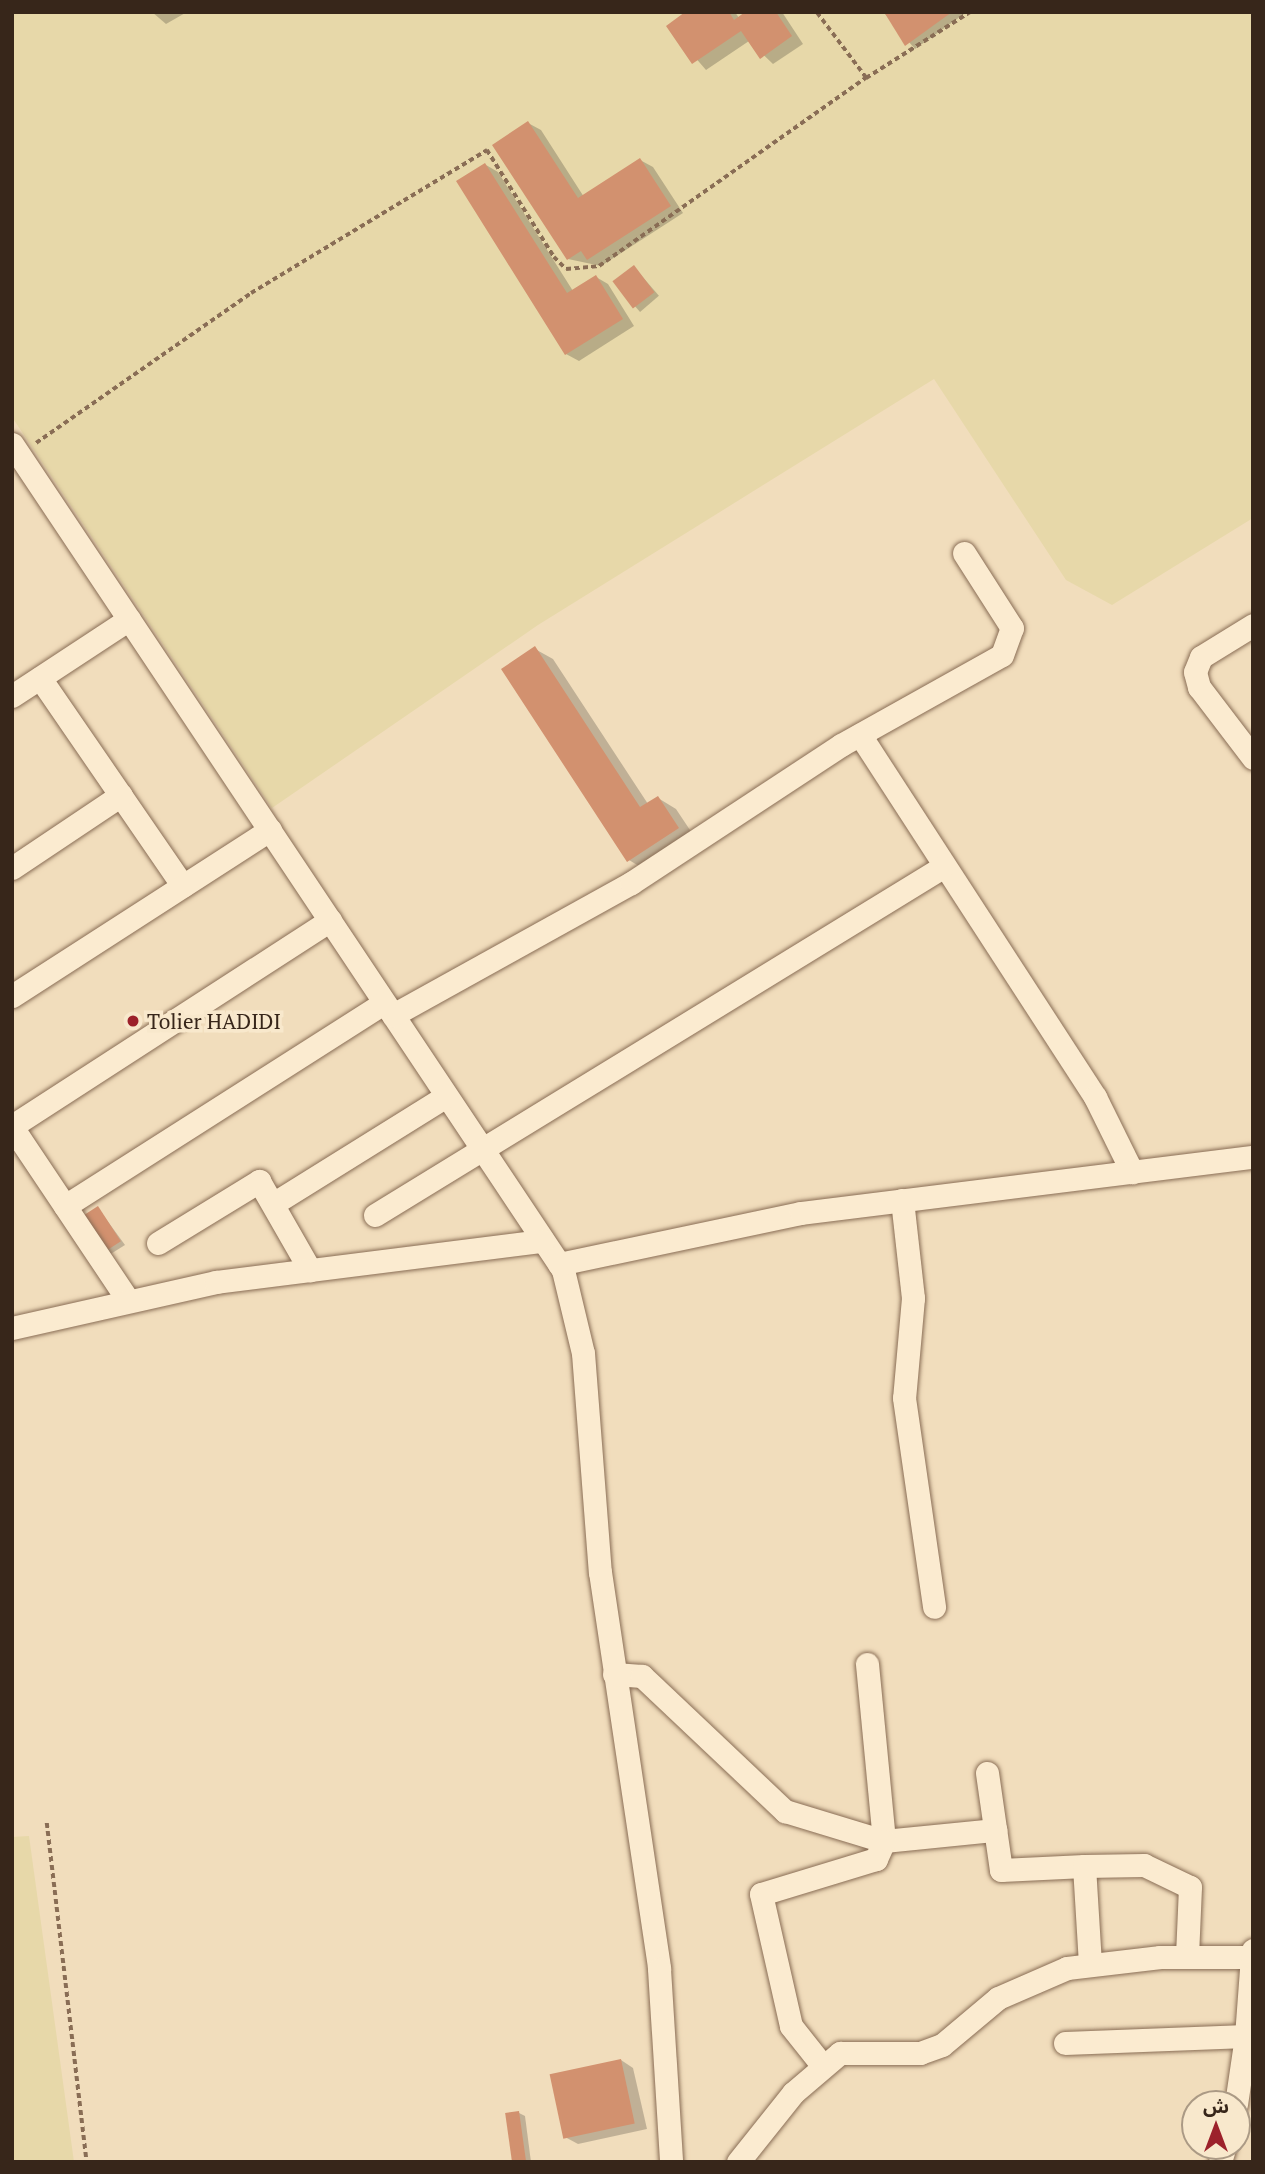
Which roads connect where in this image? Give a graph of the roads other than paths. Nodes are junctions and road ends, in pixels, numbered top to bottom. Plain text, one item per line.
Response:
1 (16, 449) edge
2 (964, 552) dead end
3 (129, 619) junction
4 (1253, 625) edge
5 (40, 678) junction
6 (12, 696) edge
7 (860, 734) junction
8 (1253, 758) edge
9 (121, 795) junction
10 (270, 830) junction
11 (941, 867) junction
12 (12, 868) edge
13 (183, 886) junction
14 (330, 920) junction
15 (12, 996) edge
16 (388, 1009) junction
17 (446, 1096) junction
18 (12, 1127) edge
19 (481, 1149) junction
20 (1253, 1157) edge
21 (1132, 1172) junction
22 (902, 1200) junction
23 (276, 1202) junction
24 (65, 1206) junction
25 (375, 1215) dead end
26 (542, 1241) junction
27 (158, 1243) dead end
28 (559, 1264) junction
29 (310, 1270) junction
30 (127, 1299) junction
31 (12, 1328) edge
32 (934, 1607) dead end
33 (867, 1664) dead end
34 (614, 1674) junction
35 (987, 1773) dead end
36 (995, 1830) junction
37 (884, 1841) junction
38 (1084, 1866) junction
39 (1253, 1950) edge
40 (1187, 1957) junction
41 (1252, 1957) edge
42 (1090, 1964) junction
43 (1246, 2036) junction
44 (1065, 2043) dead end
45 (822, 2065) junction
46 (1238, 2090) edge
47 (671, 2162) edge
48 (738, 2162) edge

1 - 3 street
2 - 7 street
3 - 5 street
3 - 10 street
4 - 8 street
5 - 6 street
5 - 9 street
7 - 11 street
7 - 16 street
9 - 12 street
9 - 13 street
10 - 13 street
10 - 14 street
11 - 19 street
11 - 21 street
13 - 15 street
14 - 16 street
14 - 18 street
16 - 17 street
16 - 24 street
17 - 19 street
17 - 23 street
18 - 24 street
19 - 25 street
19 - 26 street
20 - 21 street
21 - 22 street
22 - 28 street
22 - 32 street
23 - 27 street
23 - 29 street
24 - 30 street
26 - 28 street
26 - 29 street
28 - 34 street
29 - 30 street
30 - 31 street
33 - 37 street
34 - 37 street
34 - 47 street
35 - 36 street
36 - 37 street
36 - 38 street
37 - 45 street
38 - 40 street
38 - 42 street
39 - 41 street
40 - 41 street
40 - 42 street
41 - 43 street
42 - 45 street
43 - 44 street
43 - 46 street
45 - 48 street

